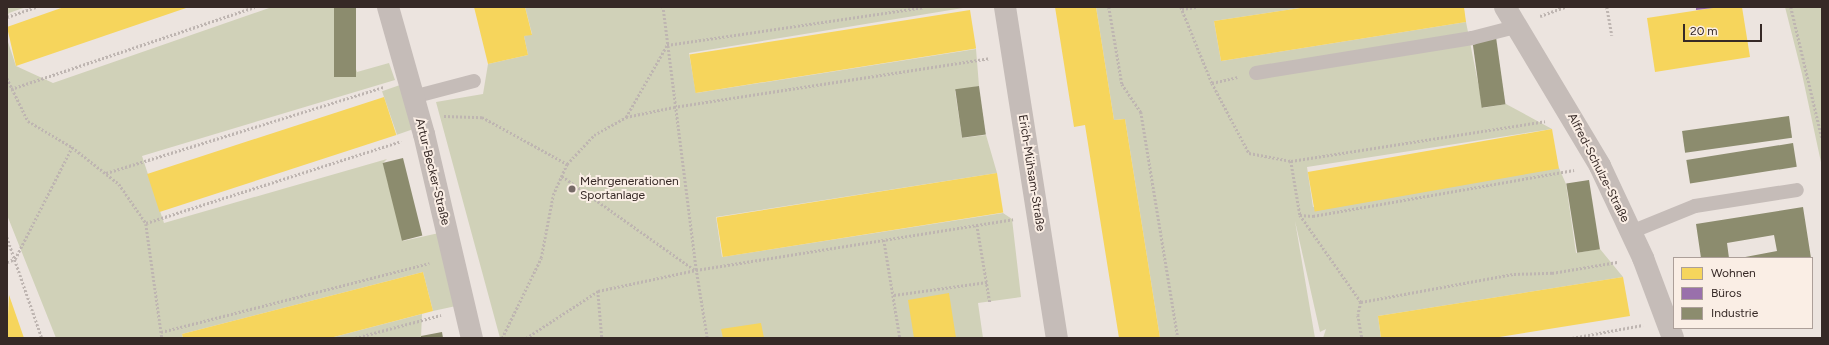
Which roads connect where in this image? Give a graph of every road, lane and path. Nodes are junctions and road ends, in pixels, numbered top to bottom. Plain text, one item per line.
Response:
1 (36, 7) edge
2 (255, 7) edge
3 (388, 7) edge
4 (663, 7) edge
5 (923, 7) edge
6 (1005, 7) edge
7 (1109, 7) edge
8 (1196, 7) edge
9 (1505, 7) edge
10 (1566, 7) edge
11 (1607, 7) edge
12 (1791, 7) edge
13 (1181, 8) edge
14 (1554, 8) edge
15 (7, 17) edge
16 (1519, 26) junction
17 (1612, 36) dead end
18 (667, 45) junction
19 (1012, 55) junction
20 (1256, 73) joint
21 (7, 78) edge
22 (474, 82) dead end
23 (1212, 83) junction
24 (411, 88) junction
25 (11, 89) junction
26 (674, 107) junction
27 (626, 117) junction
28 (1573, 117) junction
29 (424, 134) junction
30 (1822, 138) edge
31 (72, 147) junction
32 (1291, 161) junction
33 (567, 164) junction
34 (1600, 166) junction
35 (106, 173) junction
36 (562, 176) junction
37 (1797, 190) dead end
38 (1038, 215) junction
39 (1300, 215) junction
40 (146, 223) junction
41 (978, 225) junction
42 (1631, 232) junction
43 (7, 237) edge
44 (884, 240) junction
45 (453, 257) junction
46 (1643, 258) junction
47 (15, 259) junction
48 (7, 262) edge
49 (696, 270) junction
50 (987, 282) junction
51 (598, 291) junction
52 (894, 295) junction
53 (1361, 302) junction
54 (990, 303) dead end
55 (465, 309) junction
56 (1670, 329) edge
57 (161, 332) junction
58 (42, 338) edge
59 (162, 338) edge
60 (355, 338) edge
61 (472, 338) edge
62 (502, 338) edge
63 (526, 338) edge
64 (602, 338) edge
65 (707, 338) edge
66 (900, 338) edge
67 (1057, 338) edge
68 (1178, 338) edge
69 (1362, 338) edge
70 (1572, 338) edge

1 - 15 path
2 - 25 path
3 - 24 street, Artur-Becker-Straße
4 - 18 path
5 - 18 path
6 - 19 street, Erich-Mühsam-Straße
7 - 68 path
8 - 13 path
9 - 16 street, Alfred-Schulze-Straße
10 - 14 path
11 - 17 path
12 - 30 path
13 - 23 path
14 - 16 path
16 - 20 lane
16 - 28 street, Alfred-Schulze-Straße
18 - 26 path
18 - 27 path
19 - 26 path
19 - 38 street, Erich-Mühsam-Straße
20 - 23 path
21 - 25 path
22 - 24 lane
23 - 32 path
24 - 29 street, Artur-Becker-Straße
24 - 35 path
25 - 31 path
26 - 27 path
26 - 49 path
27 - 33 path
28 - 32 path
28 - 34 street, Alfred-Schulze-Straße
29 - 33 path
29 - 40 path
29 - 45 street, Artur-Becker-Straße
31 - 35 path
31 - 47 path
32 - 39 path
33 - 36 path
34 - 39 path
34 - 42 street, Alfred-Schulze-Straße
35 - 40 path
36 - 49 path
36 - 62 path
37 - 42 lane
38 - 41 path
38 - 67 street, Erich-Mühsam-Straße
39 - 53 path
40 - 57 path
41 - 44 path
41 - 50 path
42 - 46 street, Alfred-Schulze-Straße
43 - 47 path
44 - 49 path
44 - 52 path
45 - 55 street, Artur-Becker-Straße
45 - 57 path
46 - 53 path
46 - 56 street, Alfred-Schulze-Straße
47 - 48 path
47 - 58 path
49 - 51 path
49 - 65 path
50 - 52 path
50 - 54 path
51 - 63 path
51 - 64 path
52 - 66 path
53 - 69 path
55 - 60 path
55 - 61 street, Artur-Becker-Straße
56 - 70 path
57 - 59 path

